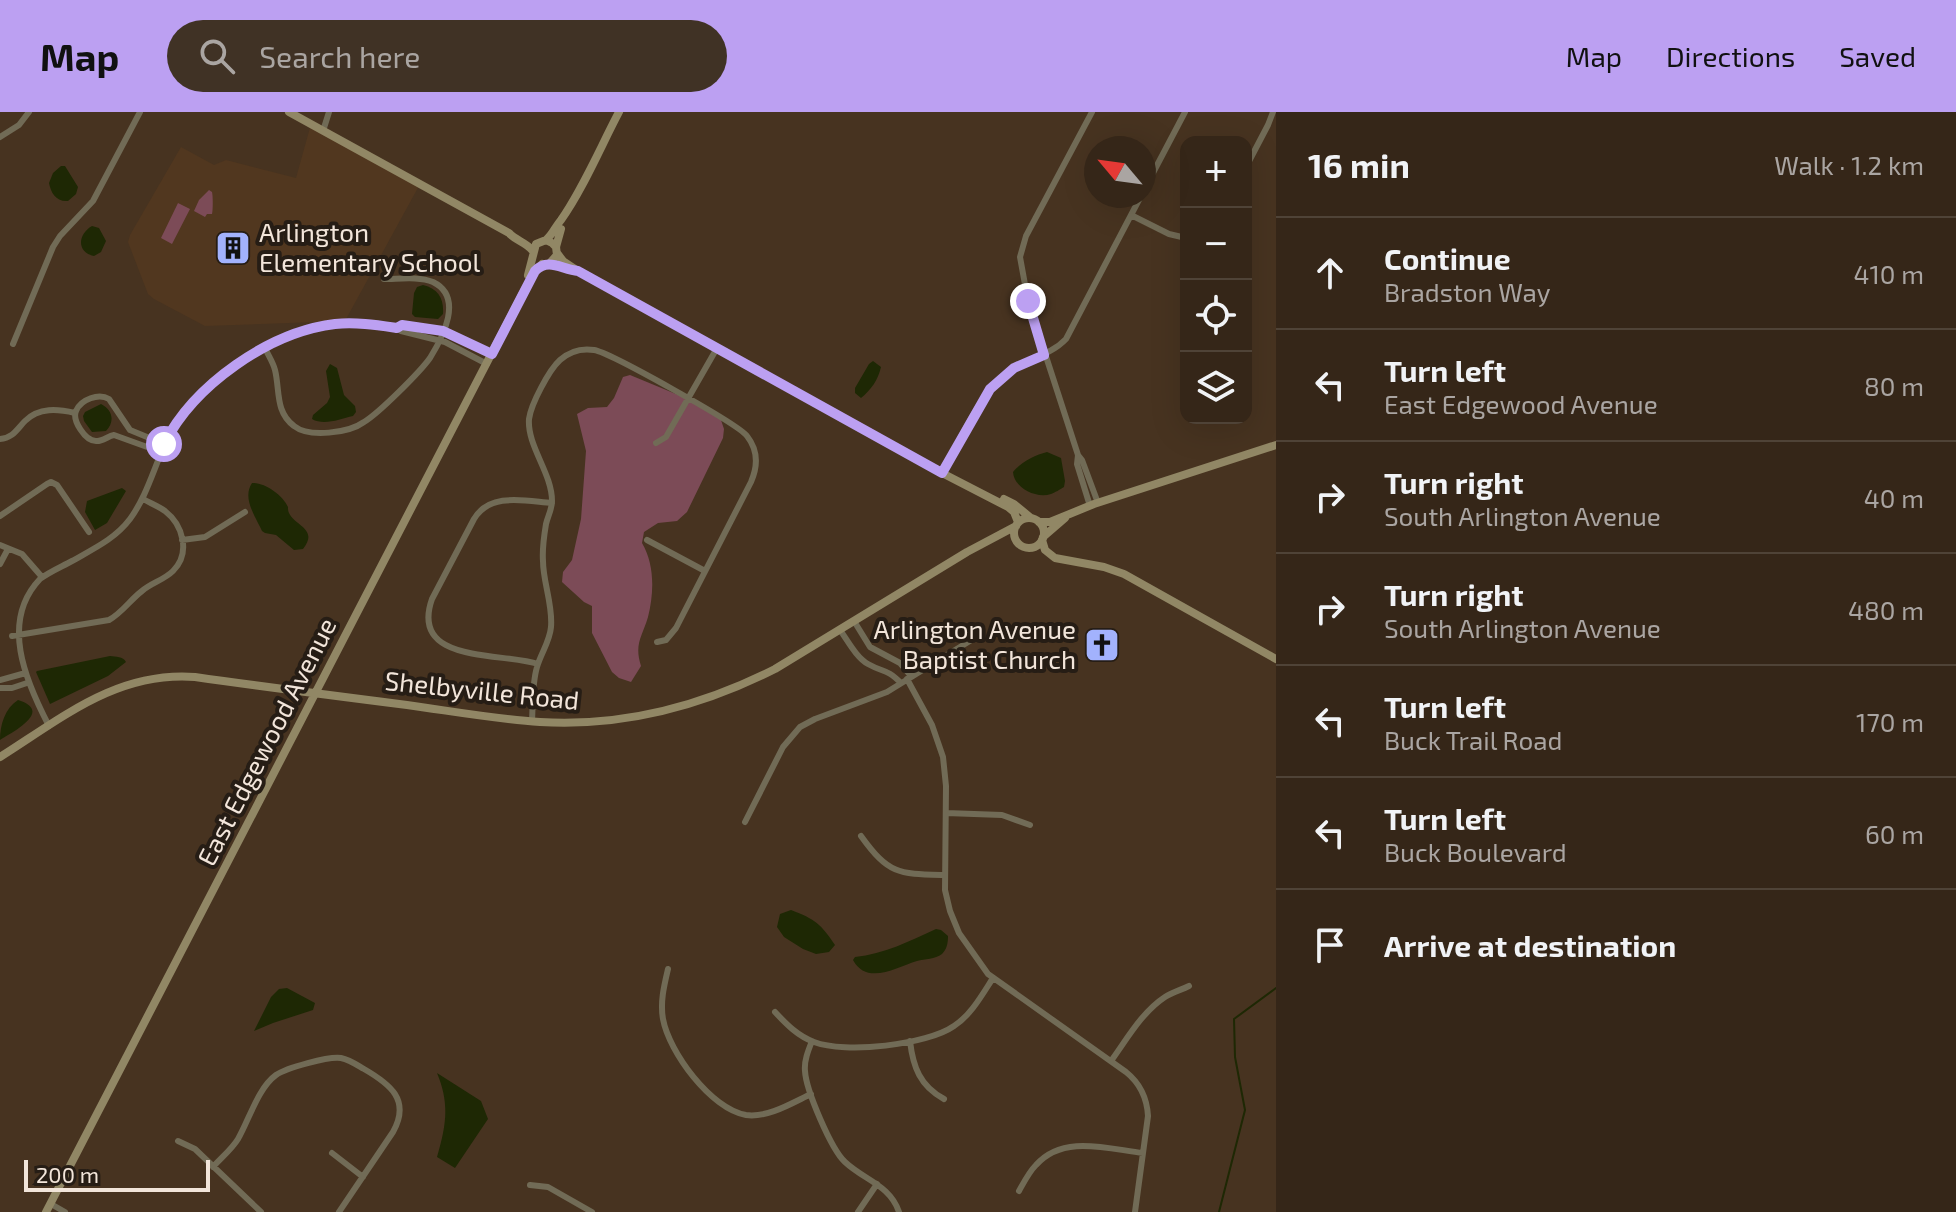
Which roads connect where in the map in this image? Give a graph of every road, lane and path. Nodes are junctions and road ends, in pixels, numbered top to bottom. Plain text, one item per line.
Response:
1 (29, 112) edge
2 (140, 112) edge
3 (289, 112) edge
4 (329, 112) edge
5 (619, 112) edge
6 (1092, 112) edge
7 (1185, 112) edge
8 (1273, 112) edge
9 (323, 131) junction
10 (0, 137) edge
11 (1252, 156) edge
12 (1156, 167) edge
13 (1135, 208) edge
14 (1131, 215) junction
15 (564, 216) junction
16 (509, 233) junction
17 (1180, 237) edge
18 (543, 241) junction
19 (556, 250) junction
20 (533, 254) junction
21 (546, 264) junction
22 (578, 271) junction
23 (384, 279) dead end
24 (524, 291) junction
25 (441, 336) junction
26 (13, 344) dead end
27 (265, 348) junction
28 (717, 348) junction
29 (492, 354) junction
30 (1044, 355) junction
31 (487, 364) junction
32 (688, 399) junction
33 (75, 413) junction
34 (0, 439) edge
35 (656, 443) dead end
36 (164, 444) junction
37 (1276, 445) edge
38 (161, 452) junction
39 (942, 473) junction
40 (143, 499) junction
41 (995, 499) junction
42 (552, 503) junction
43 (1094, 505) junction
44 (245, 512) dead end
45 (0, 516) edge
46 (1066, 517) junction
47 (1035, 520) junction
48 (1017, 524) junction
49 (89, 532) dead end
50 (1042, 538) junction
51 (182, 540) junction
52 (647, 540) dead end
53 (1016, 540) junction
54 (985, 543) junction
55 (0, 545) edge
56 (1027, 548) junction
57 (8, 549) junction
58 (1075, 563) junction
59 (0, 564) edge
60 (705, 571) junction
61 (42, 577) junction
62 (854, 621) junction
63 (840, 630) junction
64 (969, 633) dead end
65 (12, 636) junction
66 (657, 642) dead end
67 (1276, 659) edge
68 (538, 664) junction
69 (22, 674) junction
70 (906, 679) junction
71 (0, 680) edge
72 (27, 683) junction
73 (0, 688) edge
74 (316, 693) junction
75 (532, 721) junction
76 (49, 726) junction
77 (0, 757) edge
78 (946, 813) junction
79 (745, 822) dead end
80 (1030, 825) dead end
81 (861, 836) dead end
82 (945, 875) junction
83 (668, 969) dead end
84 (993, 978) junction
85 (1189, 986) dead end
86 (775, 1012) dead end
87 (812, 1041) junction
88 (910, 1041) junction
89 (1111, 1061) junction
90 (811, 1094) junction
91 (944, 1099) dead end
92 (178, 1141) dead end
93 (332, 1153) dead end
94 (1143, 1153) junction
95 (213, 1167) junction
96 (363, 1177) junction
97 (877, 1184) junction
98 (530, 1185) dead end
99 (1019, 1191) dead end
100 (578, 1209) edge
101 (48, 1210) edge
102 (257, 1211) edge
103 (65, 1212) edge
104 (339, 1212) edge
105 (592, 1212) edge
106 (858, 1212) edge
107 (899, 1212) edge
108 (1135, 1212) edge

1 - 10 street
2 - 26 street
3 - 9 main road
4 - 9 street
5 - 15 main road
6 - 30 street
7 - 12 street
8 - 11 street
9 - 16 main road
13 - 14 street
14 - 17 street
14 - 30 street
15 - 18 main road
15 - 19 main road
16 - 18 main road
16 - 20 main road
18 - 19 main road
18 - 20 main road
19 - 21 main road
19 - 22 main road
20 - 21 main road
20 - 24 main road
21 - 22 main road
21 - 24 main road
22 - 28 main road
23 - 25 street
24 - 29 main road, East Edgewood Avenue
25 - 27 street
25 - 27 street
25 - 29 street
25 - 31 street
27 - 36 street
28 - 32 street
28 - 39 main road
29 - 31 main road, East Edgewood Avenue
30 - 39 street
30 - 43 street
31 - 74 main road, East Edgewood Avenue
32 - 35 street
32 - 42 street
32 - 60 street
33 - 34 street
33 - 36 street
33 - 38 street
36 - 38 street
37 - 43 main road
38 - 40 street
39 - 41 main road
40 - 51 street
40 - 61 street
41 - 47 main road
41 - 48 main road
42 - 68 street
42 - 68 street
43 - 46 main road
44 - 51 street
45 - 49 street
46 - 47 main road
46 - 50 main road
47 - 48 main road
47 - 50 main road
48 - 53 main road
48 - 54 main road, Shelbyville Road
50 - 56 main road
50 - 58 main road
51 - 65 street
52 - 60 street
53 - 54 main road
53 - 56 main road
54 - 62 main road, Shelbyville Road
55 - 57 street
56 - 58 main road
57 - 59 street
57 - 61 street
58 - 67 main road
60 - 66 street
61 - 65 street
62 - 63 main road, Shelbyville Road
62 - 70 street
63 - 70 street
63 - 75 main road, Shelbyville Road
64 - 70 street
65 - 69 street
68 - 75 street
69 - 71 street
69 - 72 street
70 - 78 street
70 - 79 street
72 - 73 street
72 - 76 street
74 - 75 main road, Shelbyville Road
74 - 76 main road, Shelbyville Road
74 - 101 main road, East Edgewood Avenue
76 - 77 main road, Shelbyville Road
78 - 80 street
78 - 82 street
81 - 82 street
82 - 84 street
83 - 90 street
84 - 88 street
84 - 89 street
85 - 89 street
86 - 87 street
87 - 88 street
87 - 90 street
88 - 91 street
89 - 94 street
90 - 97 street
92 - 95 street
93 - 96 street
94 - 99 street
94 - 108 street
95 - 96 street
95 - 102 street
96 - 104 street
97 - 106 street
97 - 107 street
98 - 100 street
100 - 105 street
101 - 103 street

